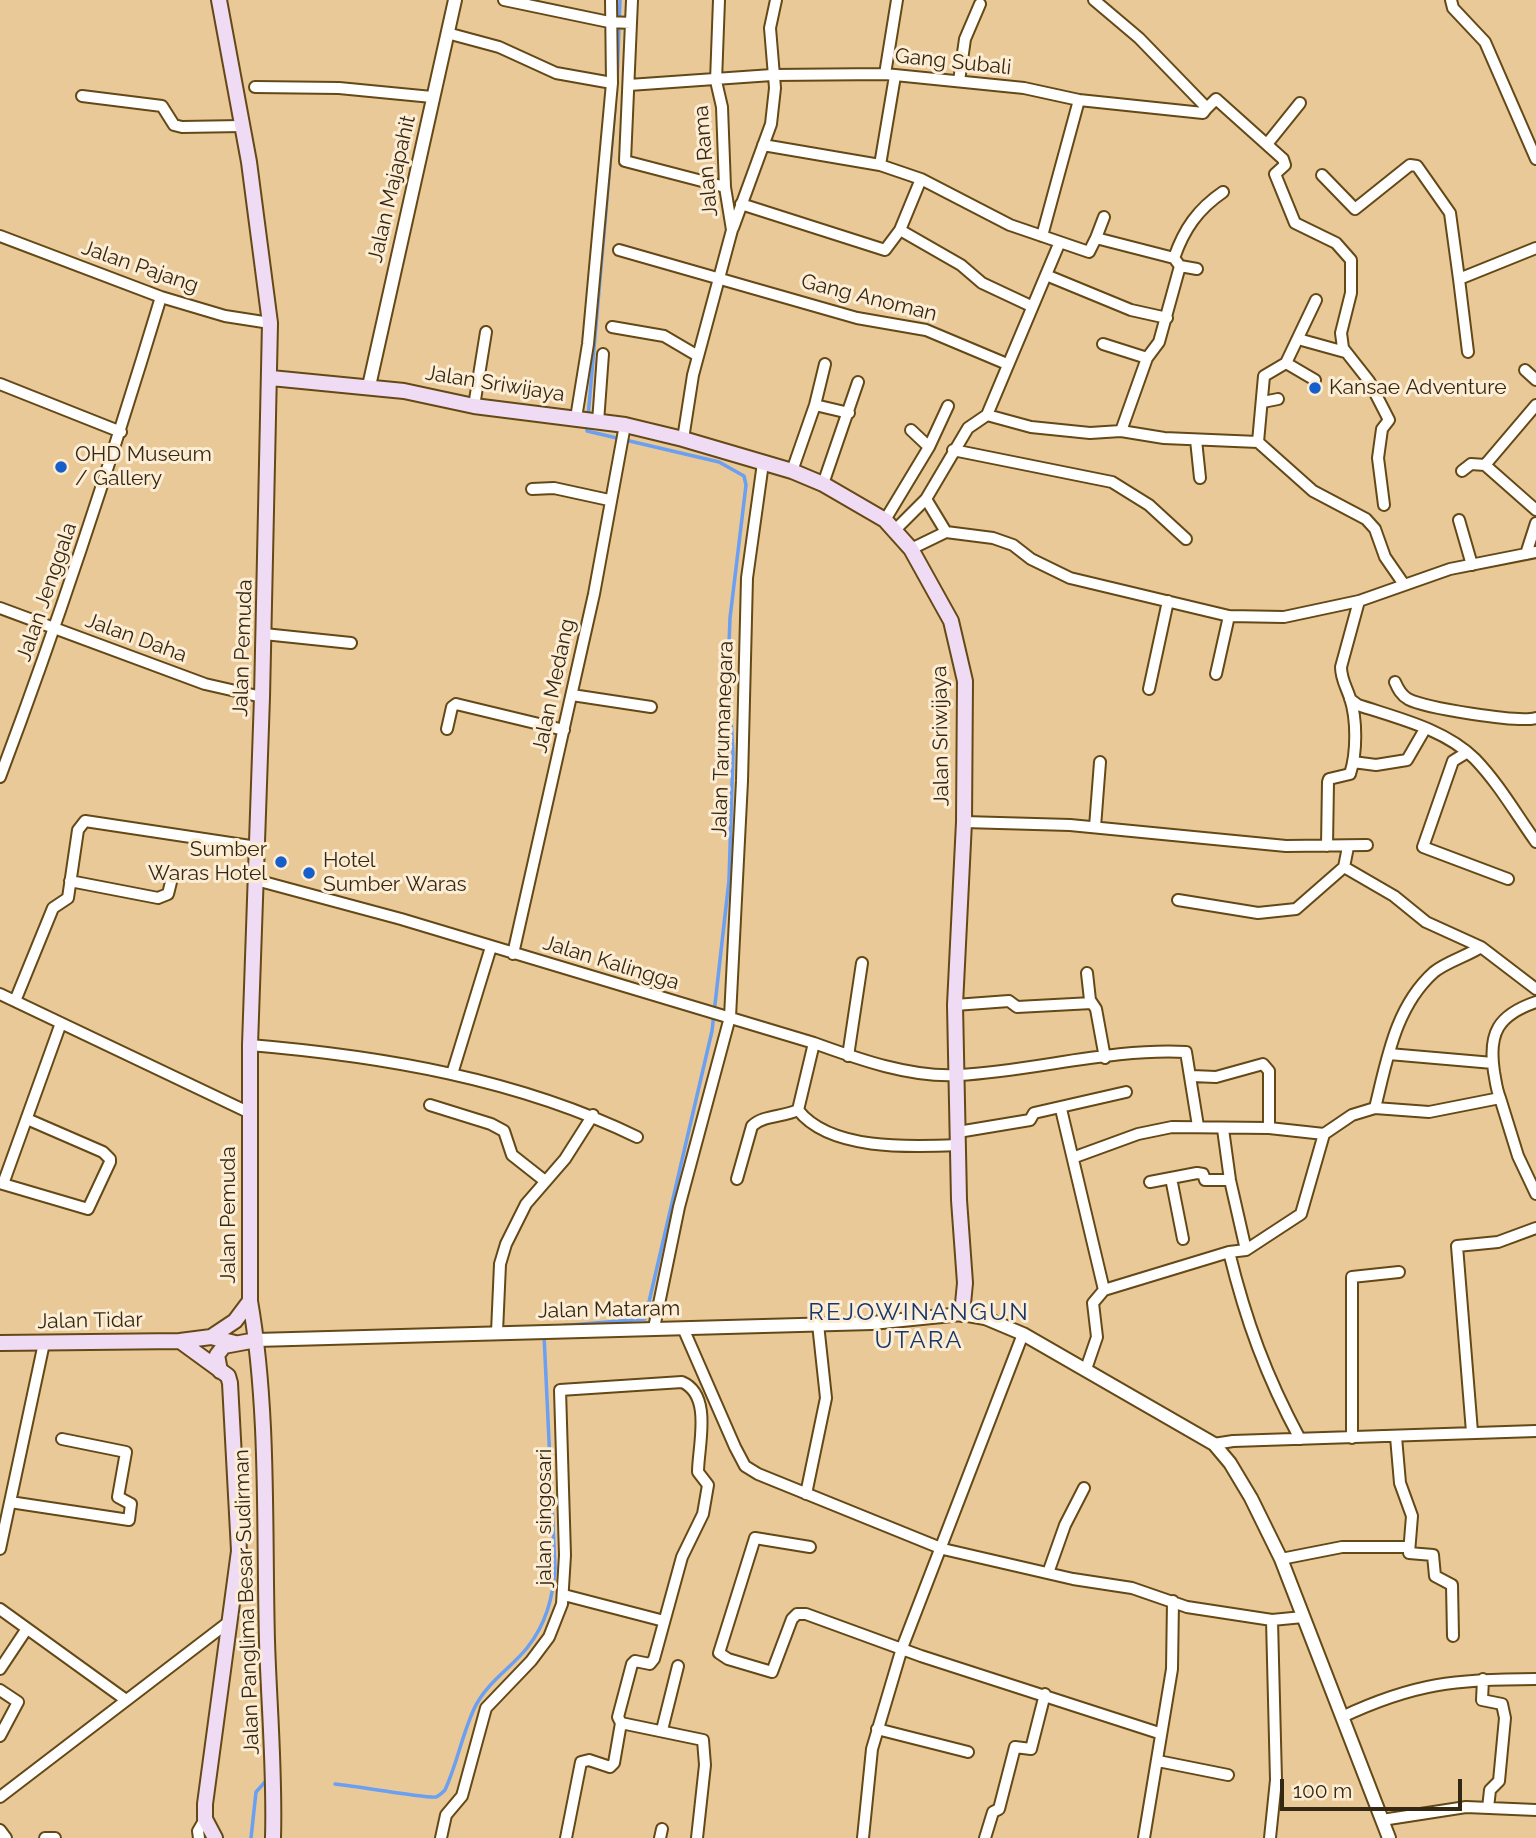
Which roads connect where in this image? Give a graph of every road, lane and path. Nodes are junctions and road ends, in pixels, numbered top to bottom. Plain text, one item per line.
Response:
1 (219, 0) edge
2 (455, 0) edge
3 (504, 0) edge
4 (611, 0) edge
5 (632, 0) edge
6 (719, 0) edge
7 (776, 0) edge
8 (897, 0) edge
9 (1094, 0) edge
10 (1451, 0) edge
11 (980, 4) dead end
12 (611, 22) junction
13 (629, 22) junction
14 (447, 33) junction
15 (772, 75) junction
16 (890, 75) junction
17 (716, 81) junction
18 (959, 81) junction
19 (612, 83) junction
20 (629, 85) junction
21 (255, 87) dead end
22 (82, 96) dead end
23 (432, 97) junction
24 (1079, 100) junction
25 (1300, 103) dead end
26 (1206, 109) junction
27 (242, 126) junction
28 (1267, 144) junction
29 (763, 145) junction
30 (1536, 159) edge
31 (880, 164) junction
32 (1322, 174) dead end
33 (921, 178) junction
34 (725, 187) junction
35 (1223, 192) dead end
36 (741, 204) junction
37 (1104, 217) dead end
38 (732, 230) junction
39 (900, 230) junction
40 (0, 236) edge
41 (1042, 236) junction
42 (1096, 238) junction
43 (1059, 244) junction
44 (1536, 248) edge
45 (619, 250) dead end
46 (1177, 262) junction
47 (1197, 269) dead end
48 (1046, 275) junction
49 (718, 278) junction
50 (1459, 279) junction
51 (161, 297) junction
52 (1317, 300) dead end
53 (1031, 306) junction
54 (1167, 318) junction
55 (270, 323) junction
56 (612, 327) dead end
57 (486, 332) dead end
58 (1298, 339) junction
59 (1103, 344) dead end
60 (1345, 352) junction
61 (1468, 352) dead end
62 (603, 354) dead end
63 (698, 356) junction
64 (1147, 358) junction
65 (1286, 363) junction
66 (825, 364) dead end
67 (1007, 364) junction
68 (1525, 370) dead end
69 (271, 378) junction
70 (1315, 380) dead end
71 (1536, 380) edge
72 (858, 382) dead end
73 (0, 384) edge
74 (369, 386) junction
75 (1278, 398) dead end
76 (1263, 402) junction
77 (815, 405) junction
78 (1536, 405) edge
79 (474, 406) junction
80 (948, 406) dead end
81 (849, 413) junction
82 (987, 415) junction
83 (587, 420) junction
84 (625, 425) junction
85 (911, 430) dead end
86 (1121, 431) junction
87 (121, 432) junction
88 (683, 439) junction
89 (1196, 440) junction
90 (1258, 442) junction
91 (929, 447) junction
92 (953, 450) junction
93 (763, 463) junction
94 (1485, 465) junction
95 (792, 471) junction
96 (1462, 471) dead end
97 (1200, 478) dead end
98 (823, 484) junction
99 (532, 489) dead end
100 (926, 499) junction
101 (609, 500) junction
102 (1384, 505) dead end
103 (1536, 510) edge
104 (1459, 520) dead end
105 (1536, 523) edge
106 (890, 525) junction
107 (946, 532) junction
108 (1186, 539) dead end
109 (915, 547) junction
110 (1533, 554) edge
111 (1467, 565) junction
112 (1404, 583) junction
113 (1168, 601) junction
114 (1359, 601) junction
115 (0, 608) edge
116 (1229, 616) junction
117 (55, 631) junction
118 (264, 634) junction
119 (351, 643) dead end
120 (1216, 674) dead end
121 (1395, 682) dead end
122 (1149, 689) dead end
123 (572, 695) junction
124 (262, 697) junction
125 (1350, 699) junction
126 (651, 707) dead end
127 (1536, 718) edge
128 (447, 729) dead end
129 (1425, 729) junction
130 (564, 730) junction
131 (1466, 753) junction
132 (1100, 762) dead end
133 (1353, 762) junction
134 (0, 777) edge
135 (964, 822) junction
136 (1095, 827) junction
137 (1536, 842) edge
138 (1367, 845) dead end
139 (1327, 846) junction
140 (257, 847) junction
141 (1349, 847) junction
142 (1344, 867) junction
143 (172, 878) dead end
144 (1508, 879) dead end
145 (256, 880) junction
146 (70, 881) junction
147 (1178, 900) dead end
148 (491, 947) junction
149 (1481, 947) junction
150 (513, 954) junction
151 (862, 962) dead end
152 (1087, 973) dead end
153 (1536, 989) edge
154 (0, 994) edge
155 (15, 1001) junction
156 (1536, 1002) edge
157 (1092, 1003) junction
158 (956, 1004) junction
159 (730, 1017) junction
160 (61, 1023) junction
161 (814, 1043) junction
162 (250, 1045) junction
163 (1390, 1054) junction
164 (848, 1056) junction
165 (1105, 1058) junction
166 (1493, 1063) junction
167 (452, 1074) junction
168 (956, 1076) junction
169 (1192, 1076) junction
170 (1126, 1092) dead end
171 (1500, 1098) junction
172 (430, 1105) dead end
173 (1375, 1108) junction
174 (1061, 1109) junction
175 (799, 1110) junction
176 (250, 1113) junction
177 (593, 1115) junction
178 (27, 1119) junction
179 (1198, 1126) junction
180 (1269, 1128) junction
181 (1223, 1129) junction
182 (1324, 1134) junction
183 (637, 1137) dead end
184 (958, 1138) junction
185 (1074, 1157) junction
186 (1171, 1178) junction
187 (737, 1179) dead end
188 (1230, 1180) junction
189 (545, 1181) junction
190 (1150, 1182) dead end
191 (2, 1184) edge
192 (1535, 1189) edge
193 (1536, 1228) edge
194 (1183, 1239) dead end
195 (1246, 1250) junction
196 (1228, 1252) junction
197 (1399, 1272) dead end
198 (1104, 1290) junction
199 (250, 1301) junction
200 (962, 1314) junction
201 (818, 1324) junction
202 (654, 1328) junction
203 (682, 1328) junction
204 (496, 1332) junction
205 (1023, 1334) junction
206 (211, 1337) junction
207 (180, 1340) junction
208 (256, 1340) junction
209 (0, 1343) edge
210 (44, 1343) junction
211 (235, 1343) junction
212 (1086, 1368) junction
213 (220, 1371) junction
214 (1536, 1431) edge
215 (1472, 1432) junction
216 (1396, 1437) junction
217 (62, 1438) dead end
218 (1352, 1438) junction
219 (1300, 1439) junction
220 (1214, 1444) junction
221 (1083, 1488) dead end
222 (806, 1494) junction
223 (10, 1502) junction
224 (810, 1547) dead end
225 (1408, 1547) junction
226 (0, 1549) edge
227 (943, 1549) junction
228 (1281, 1559) junction
229 (1048, 1573) junction
230 (564, 1595) junction
231 (1172, 1601) junction
232 (0, 1609) edge
233 (1303, 1617) junction
234 (1272, 1620) junction
235 (230, 1621) junction
236 (664, 1621) junction
237 (26, 1630) junction
238 (1453, 1636) dead end
239 (902, 1648) junction
240 (678, 1666) dead end
241 (0, 1669) edge
242 (1483, 1679) junction
243 (1536, 1679) edge
244 (0, 1690) edge
245 (1045, 1694) junction
246 (126, 1700) junction
247 (1342, 1717) junction
248 (621, 1723) junction
249 (877, 1729) junction
250 (662, 1730) junction
251 (1159, 1733) junction
252 (0, 1736) edge
253 (968, 1752) dead end
254 (1158, 1760) junction
255 (1228, 1775) dead end
256 (0, 1797) edge
257 (1488, 1808) junction
258 (1536, 1810) edge
259 (205, 1819) junction
260 (1382, 1820) junction
261 (0, 1830) edge
262 (6, 1838) edge
263 (45, 1838) edge
264 (55, 1838) edge
265 (198, 1838) edge
266 (215, 1838) edge
267 (273, 1838) edge
268 (441, 1838) edge
269 (566, 1838) edge
270 (697, 1838) edge
271 (863, 1838) edge
272 (985, 1838) edge
273 (1144, 1838) edge
274 (1270, 1838) edge
275 (1390, 1838) edge

1 - 27 main road, Jalan Pemuda
2 - 14 street, Jalan Majapahit
3 - 12 street
4 - 12 street
5 - 13 street
6 - 17 street, Jalan Rama
7 - 15 street
8 - 16 street
9 - 26 street
10 - 30 street
11 - 18 street
12 - 13 street
12 - 19 street
13 - 20 street
14 - 19 street
14 - 23 street, Jalan Majapahit
15 - 16 street, Gang Subali
15 - 17 street, Gang Subali
15 - 29 street
16 - 18 street, Gang Subali
16 - 31 street
17 - 20 street, Gang Subali
17 - 34 street, Jalan Rama
18 - 24 street, Gang Subali
19 - 83 street
20 - 34 street
21 - 23 street
22 - 27 street
23 - 74 street, Jalan Majapahit
24 - 26 street, Gang Subali
24 - 41 street
25 - 28 street
26 - 28 street, Gang Subali
27 - 55 main road, Jalan Pemuda
28 - 60 street
29 - 31 street
29 - 36 street
31 - 33 street
32 - 50 street
33 - 39 street
33 - 41 street
34 - 38 street, Jalan Rama
35 - 46 street
36 - 38 street
36 - 39 street
37 - 42 street
38 - 49 street, Jalan Rama
39 - 53 street
40 - 51 street, Jalan Pajang
41 - 43 street
42 - 43 street
42 - 46 street
43 - 48 street
44 - 50 street
45 - 49 street, Gang Anoman
46 - 47 street
46 - 54 street
48 - 53 street
48 - 54 street
49 - 63 street, Jalan Rama
49 - 67 street, Gang Anoman
50 - 61 street
51 - 55 street, Jalan Pajang
51 - 87 street, Jalan Jenggala
52 - 58 street
53 - 67 street
54 - 64 street
55 - 69 main road, Jalan Pemuda
56 - 63 street
57 - 79 street
58 - 60 street
58 - 65 street
59 - 64 street
60 - 102 street
62 - 83 street
63 - 88 street, Jalan Rama
64 - 86 street
65 - 70 street
65 - 76 street
66 - 77 street
67 - 82 street
68 - 71 street
69 - 74 main road, Jalan Sriwijaya
69 - 118 main road, Jalan Pemuda
72 - 81 street
73 - 87 street
74 - 79 main road, Jalan Sriwijaya
75 - 76 street
76 - 90 street
77 - 81 street
77 - 95 street
78 - 94 street
79 - 83 main road, Jalan Sriwijaya
80 - 91 street
81 - 98 street
82 - 86 street
82 - 92 street
83 - 84 main road, Jalan Sriwijaya
84 - 88 main road, Jalan Sriwijaya
84 - 101 street, Jalan Medang
85 - 91 street
86 - 89 street
87 - 117 street, Jalan Jenggala
88 - 93 main road, Jalan Sriwijaya
89 - 90 street
89 - 97 street
90 - 112 street
91 - 106 street
92 - 100 street
92 - 108 street
93 - 95 main road, Jalan Sriwijaya
93 - 159 street, Jalan Tarumanegara
94 - 96 street
94 - 103 street
95 - 98 main road, Jalan Sriwijaya
98 - 106 main road, Jalan Sriwijaya
99 - 101 street
100 - 106 street
100 - 107 street
101 - 123 street, Jalan Medang
104 - 111 street
105 - 110 street
106 - 109 main road, Jalan Sriwijaya
107 - 109 street
107 - 113 street
109 - 135 main road, Jalan Sriwijaya
110 - 111 street
111 - 112 street
112 - 114 street
113 - 116 street
113 - 122 street
114 - 116 street
114 - 125 street
115 - 117 street, Jalan Daha
116 - 120 street
117 - 124 street, Jalan Daha
117 - 134 street, Jalan Jenggala
118 - 119 street
118 - 124 main road, Jalan Pemuda
121 - 127 street
123 - 126 street
123 - 130 street, Jalan Medang
124 - 140 main road, Jalan Pemuda
125 - 129 street
125 - 133 street
128 - 130 street
129 - 131 street
129 - 133 street
130 - 150 street, Jalan Medang
131 - 137 street
131 - 144 street
132 - 136 street
133 - 139 street
135 - 136 street
135 - 158 main road, Jalan Sriwijaya
136 - 139 street
138 - 141 street
139 - 141 street
140 - 145 main road, Jalan Pemuda
140 - 146 street
141 - 142 street
142 - 147 street
142 - 149 street
143 - 146 street
145 - 148 street, Jalan Kalingga
145 - 162 main road, Jalan Pemuda
146 - 155 street
148 - 150 street, Jalan Kalingga
148 - 167 street
149 - 153 street
149 - 163 street
150 - 159 street, Jalan Kalingga
151 - 164 street
152 - 157 street
154 - 155 street
155 - 160 street
156 - 166 street
157 - 158 street
157 - 165 street
158 - 168 main road, Jalan Sriwijaya
159 - 161 street, Jalan Kalingga
159 - 202 street, Jalan Tarumanegara
160 - 176 street
160 - 178 street
161 - 164 street, Jalan Kalingga
161 - 175 street
162 - 167 street
162 - 176 main road, Jalan Pemuda
163 - 166 street
163 - 173 street
164 - 168 street, Jalan Kalingga
165 - 168 street, Jalan Kalingga
165 - 169 street, Jalan Kalingga
166 - 171 street
167 - 177 street
168 - 184 main road, Jalan Sriwijaya
169 - 179 street
169 - 180 street
170 - 174 street
171 - 173 street
171 - 192 street
172 - 189 street
173 - 182 street
174 - 184 street
174 - 185 street
175 - 184 street
175 - 187 street
176 - 199 main road, Jalan Pemuda
177 - 183 street
177 - 189 street
178 - 191 street
178 - 191 street
179 - 181 street
179 - 185 street
180 - 181 street
180 - 182 street
181 - 188 street
182 - 195 street
184 - 200 main road, Jalan Sriwijaya
185 - 198 street
186 - 188 street
186 - 190 street
186 - 194 street
188 - 195 street
189 - 204 street
193 - 215 street
195 - 196 street
196 - 198 street
196 - 219 street
197 - 218 street
198 - 212 street
199 - 206 main road
199 - 208 main road, Jalan Pemuda
200 - 201 street, Jalan Mataram
200 - 205 street, Jalan Mataram
201 - 203 street, Jalan Mataram
201 - 222 street
202 - 203 street, Jalan Mataram
202 - 204 street, Jalan Mataram
203 - 222 street
204 - 208 street, Jalan Mataram
205 - 212 street, Jalan Mataram
205 - 227 street
206 - 207 main road, Jalan Tidar
206 - 211 main road
207 - 210 main road, Jalan Tidar
207 - 213 main road
208 - 211 main road
208 - 267 main road, Jalan Panglima Besar Sudirman
209 - 210 main road, Jalan Tidar
210 - 223 street
211 - 213 main road
212 - 220 street, Jalan Mataram
213 - 235 main road, Jalan Panglima Besar Sudirman
214 - 215 street
215 - 216 street
216 - 218 street
216 - 225 street
217 - 223 street
218 - 219 street
219 - 220 street
220 - 228 street
221 - 229 street
222 - 227 street
223 - 226 street
224 - 239 street
225 - 228 street
225 - 238 street
227 - 229 street
227 - 239 street
228 - 233 street
229 - 231 street
230 - 236 street
230 - 236 street, jalan singosari
230 - 268 street, jalan singosari
231 - 234 street
231 - 251 street
232 - 237 street
233 - 234 street
233 - 247 street
234 - 274 street
235 - 246 street
235 - 259 main road, Jalan Panglima Besar Sudirman
236 - 248 street
237 - 241 street
237 - 246 street
239 - 245 street
239 - 249 street
240 - 250 street
242 - 243 street
242 - 247 street
242 - 257 street
244 - 252 street
245 - 251 street
245 - 272 street
246 - 256 street
247 - 260 street
248 - 250 street
248 - 269 street
249 - 253 street
249 - 271 street
250 - 270 street
251 - 254 street
254 - 255 street
254 - 273 street
257 - 258 street
257 - 260 street
259 - 265 street
259 - 266 main road
260 - 275 street
261 - 262 street
263 - 264 street

